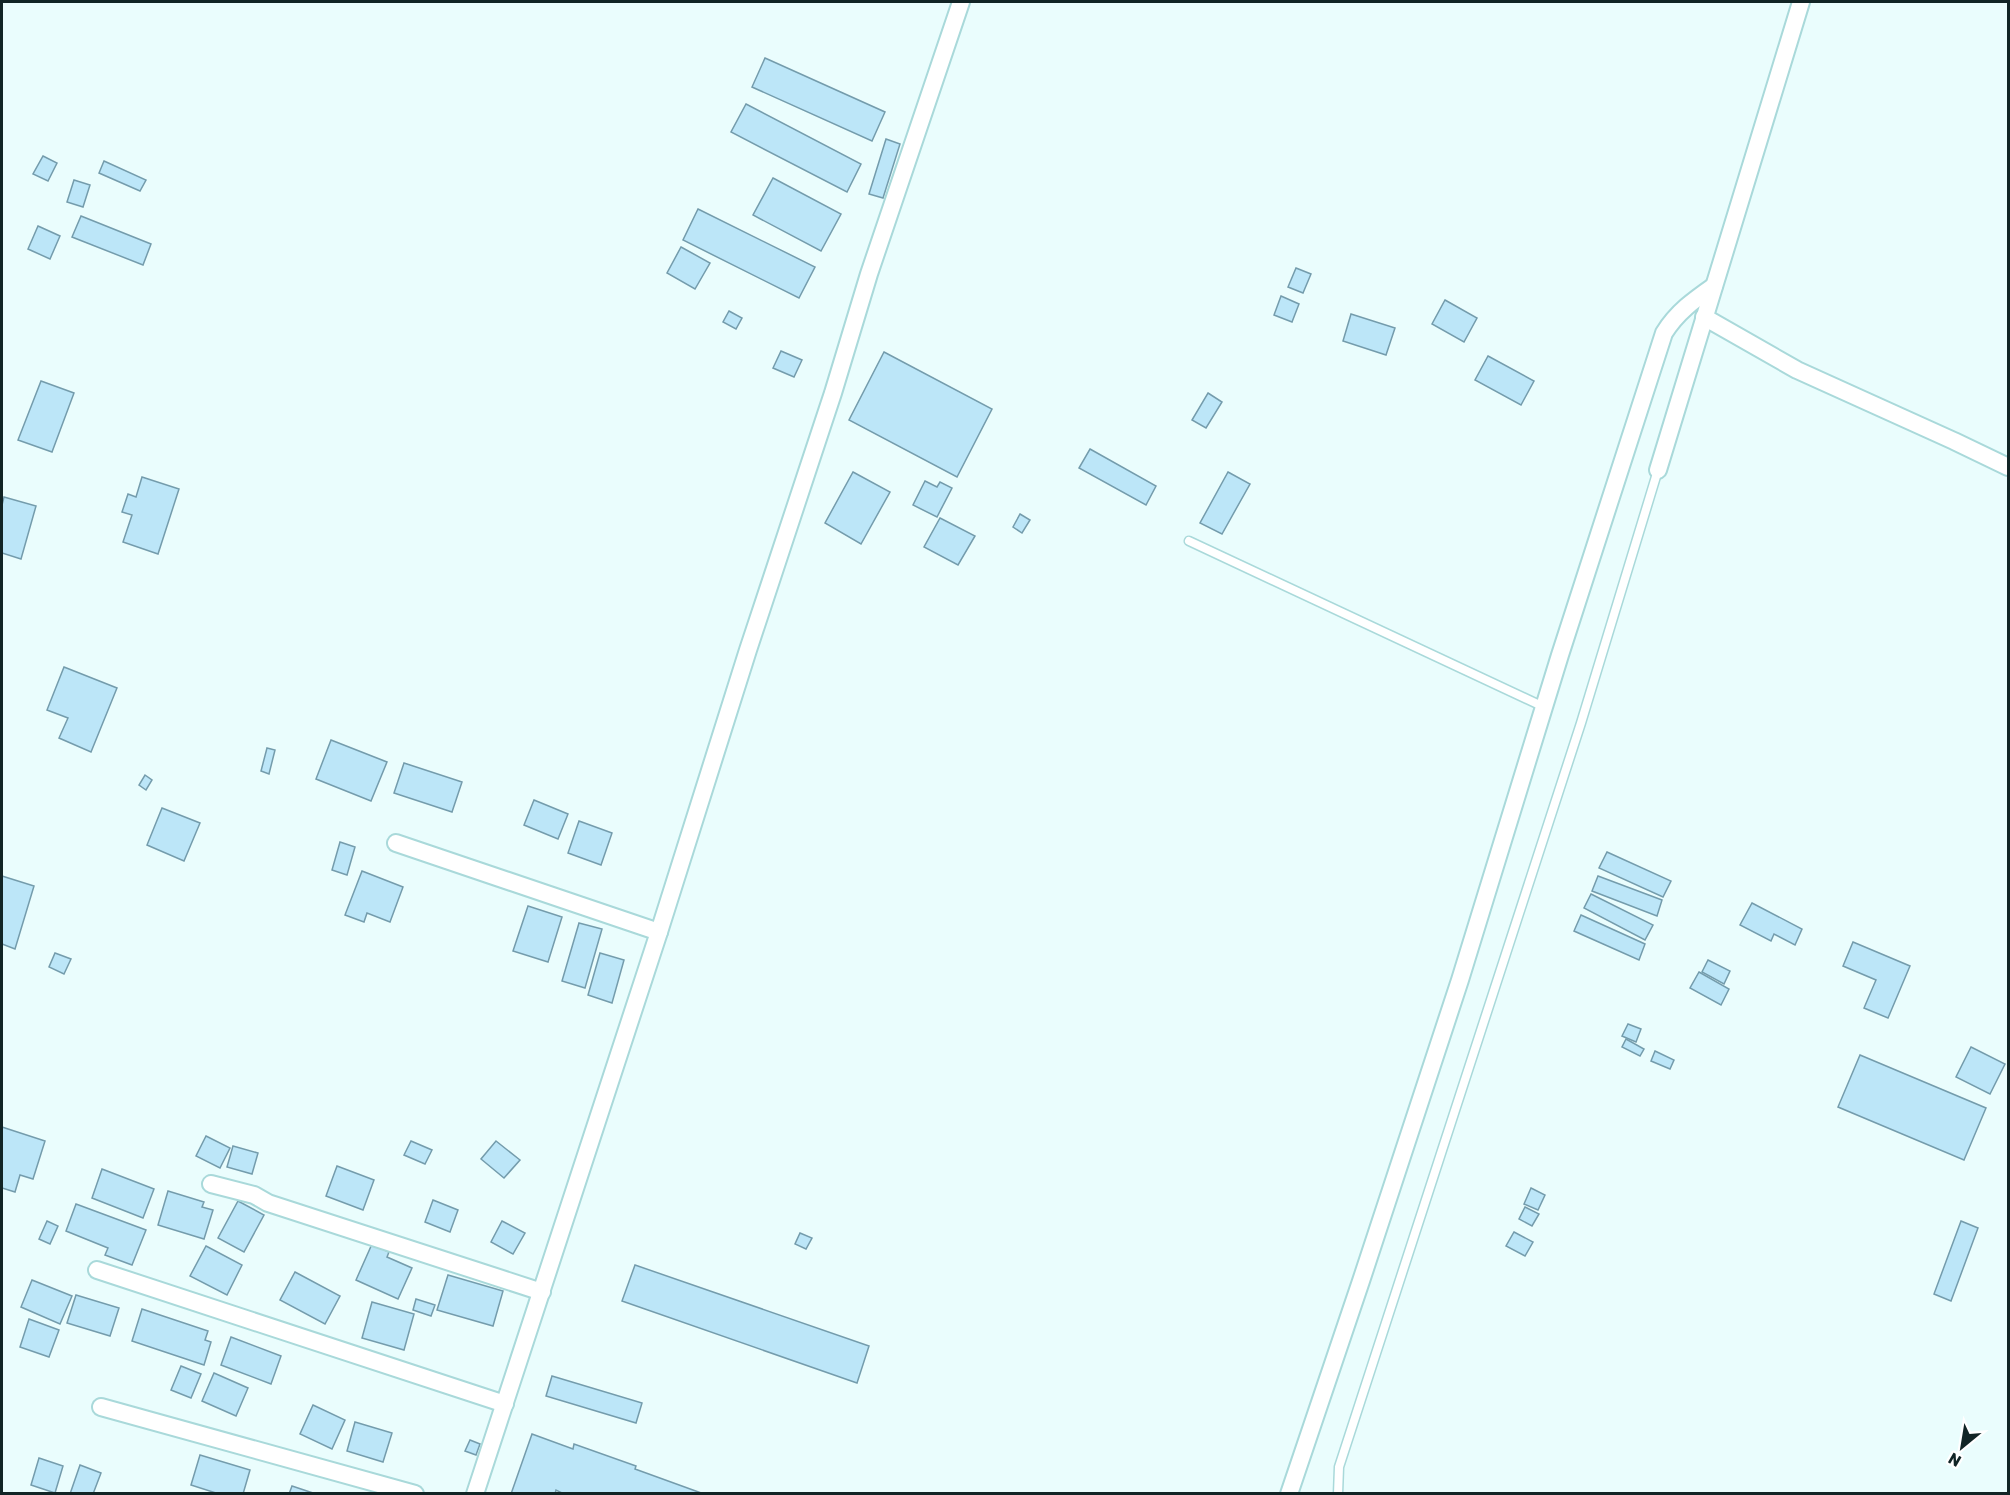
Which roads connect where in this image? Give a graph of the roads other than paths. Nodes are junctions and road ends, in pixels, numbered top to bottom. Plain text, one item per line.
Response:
1 (961, 2) edge
2 (1801, 2) edge
3 (1714, 286) junction
4 (1704, 317) junction
5 (2008, 467) edge
6 (1658, 470) joint
7 (1189, 541) dead end
8 (1544, 707) junction
9 (396, 843) dead end
10 (659, 932) junction
11 (211, 1184) dead end
12 (97, 1270) dead end
13 (542, 1292) junction
14 (505, 1404) junction
15 (101, 1407) dead end
16 (415, 1494) edge
17 (475, 1494) edge
18 (1289, 1494) edge
19 (1338, 1494) edge

1 - 10 street
2 - 3 street
3 - 4 street
3 - 8 street
4 - 5 street
4 - 6 street
6 - 19 lane
7 - 8 lane
8 - 18 street
9 - 10 street
10 - 13 street
11 - 13 street
12 - 14 street
13 - 14 street
14 - 17 street
15 - 16 street

